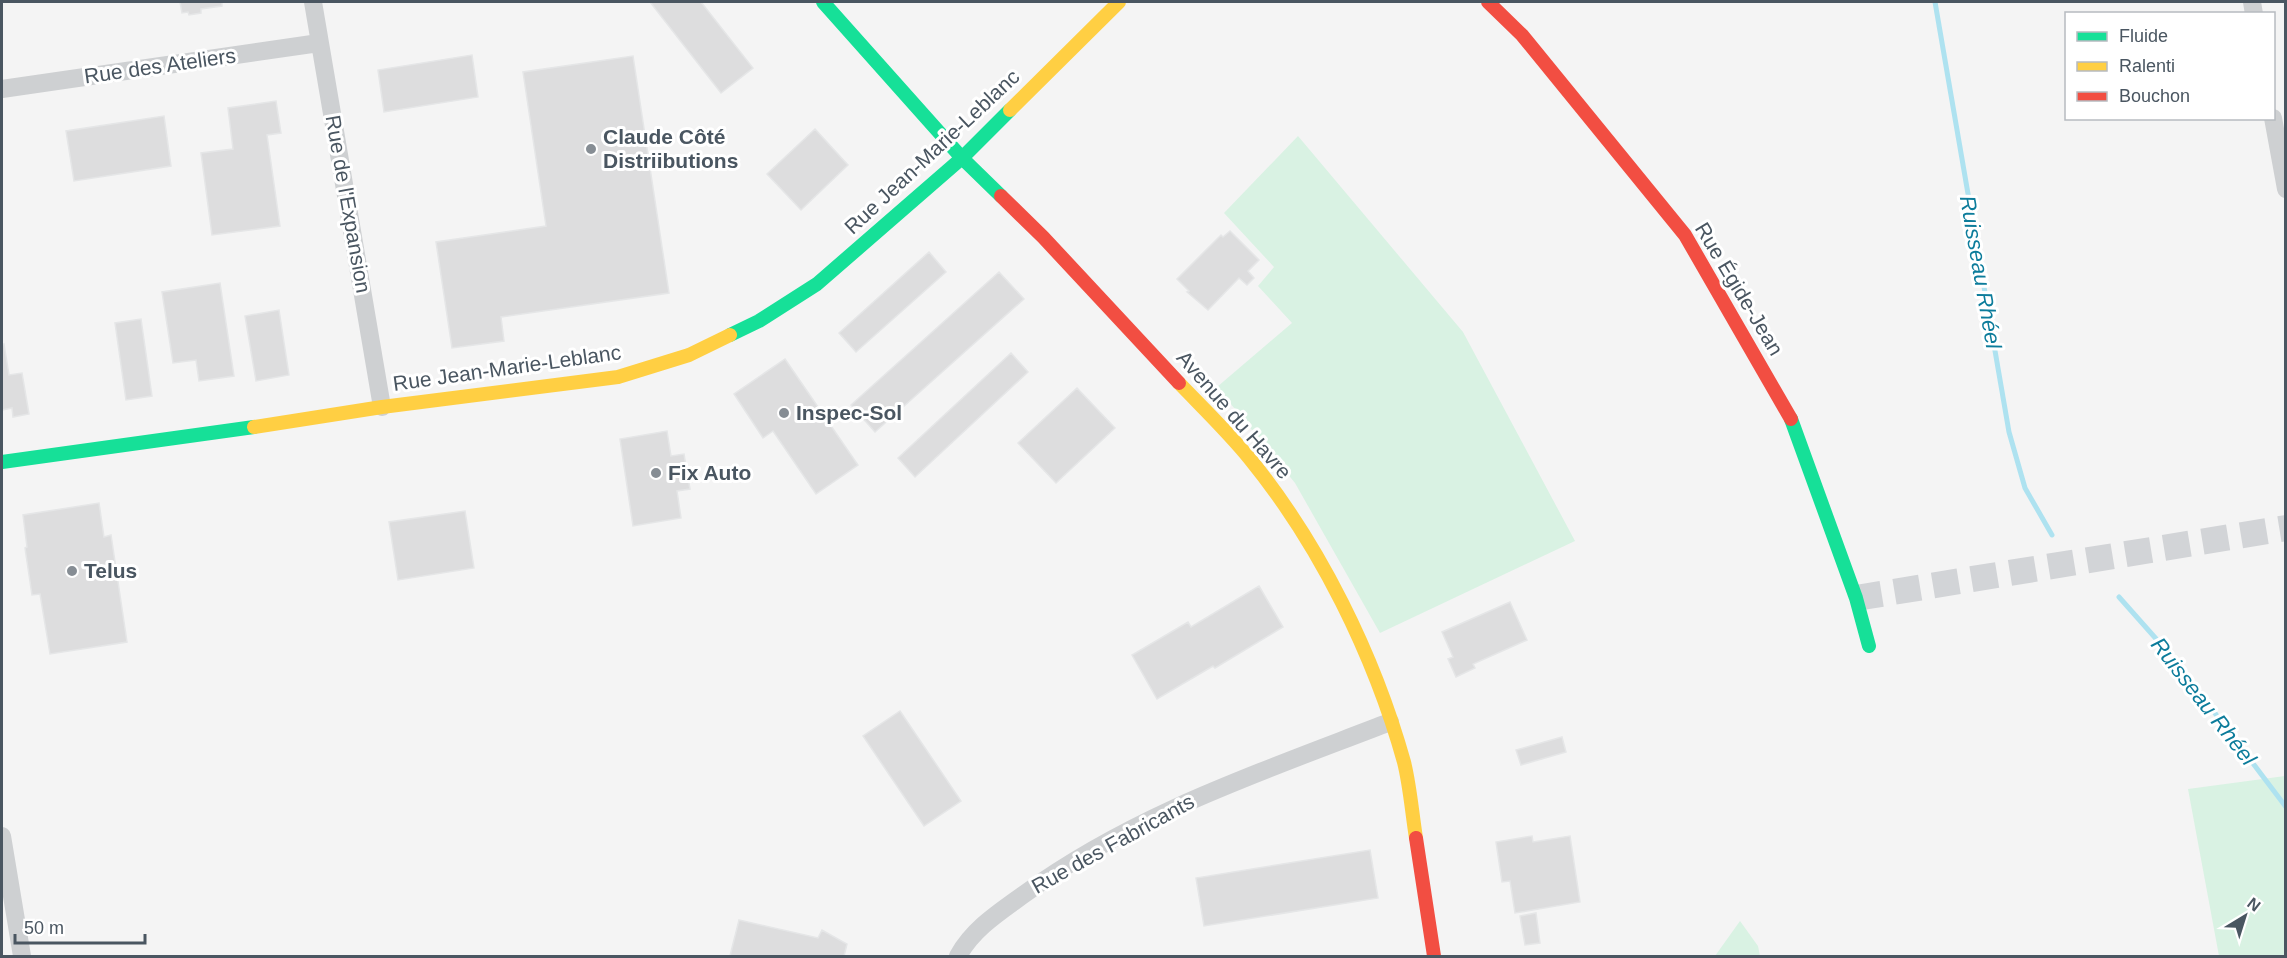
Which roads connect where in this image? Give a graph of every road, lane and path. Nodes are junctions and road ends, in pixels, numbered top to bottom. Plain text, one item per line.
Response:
1 (313, 2) edge
2 (823, 2) edge
3 (1119, 2) edge
4 (1488, 2) edge
5 (319, 43) junction
6 (2, 89) edge
7 (2273, 120) edge
8 (962, 158) junction
9 (2286, 189) edge
10 (382, 407) junction
11 (2, 462) edge
12 (1869, 646) dead end
13 (1390, 722) junction
14 (2, 836) edge
15 (21, 957) edge
16 (958, 957) edge
17 (1434, 957) edge

1 - 5 street, Rue de l'Expansion
2 - 8 street, Avenue du Havre
3 - 8 street, Rue Jean-Marie-Leblanc
4 - 12 street, Rue Égide-Jean
5 - 6 street, Rue des Ateliers
5 - 10 street, Rue de l'Expansion
7 - 9 street
8 - 10 street, Rue Jean-Marie-Leblanc
8 - 13 street, Avenue du Havre
10 - 11 street, Rue Jean-Marie-Leblanc
13 - 16 street, Rue des Fabricants
13 - 17 street, Avenue du Havre
14 - 15 street

